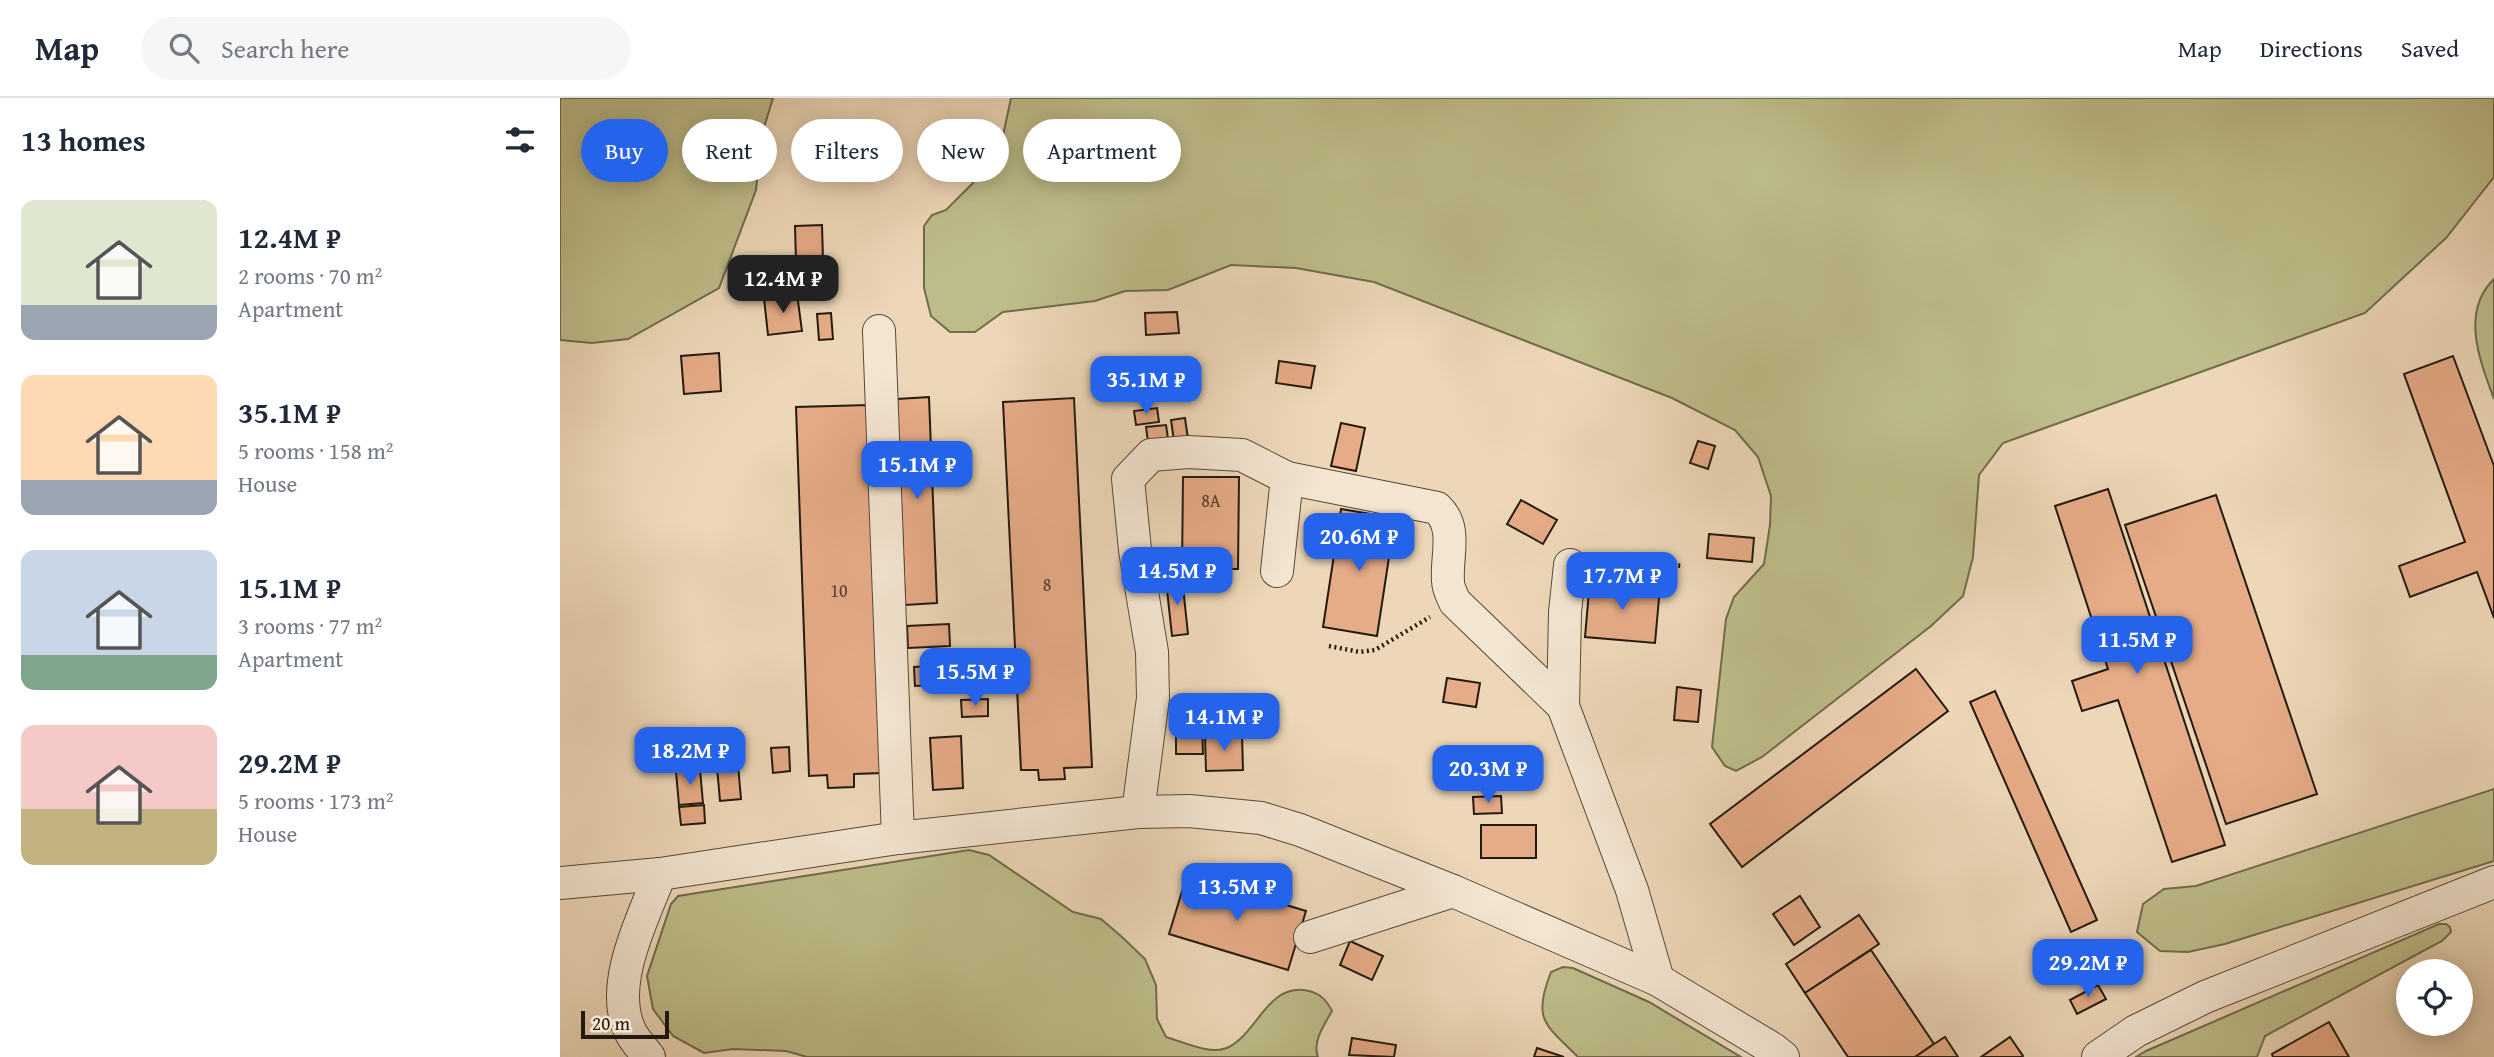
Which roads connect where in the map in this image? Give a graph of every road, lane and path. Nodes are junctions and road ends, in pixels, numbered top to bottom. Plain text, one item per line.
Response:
1 (880, 331) dead end
2 (1287, 478) junction
3 (1570, 565) joint
4 (1683, 566) dead end
5 (1277, 571) dead end
6 (1455, 602) junction
7 (1329, 646) dead end
8 (1563, 706) junction
9 (1138, 812) junction
10 (898, 838) junction
11 (660, 874) junction
12 (2494, 882) edge
13 (561, 886) edge
14 (1453, 891) junction
15 (1310, 937) dead end
16 (1658, 980) junction
17 (649, 1057) edge
18 (1783, 1057) edge
19 (2098, 1057) edge

1 - 10 street
2 - 5 street
2 - 6 street
2 - 9 street
3 - 4 path
3 - 8 street
6 - 7 path
6 - 8 street
8 - 16 street
9 - 10 street
9 - 14 street
10 - 11 street
11 - 13 street
11 - 17 street
12 - 19 street
14 - 15 street
14 - 16 street
16 - 18 street

